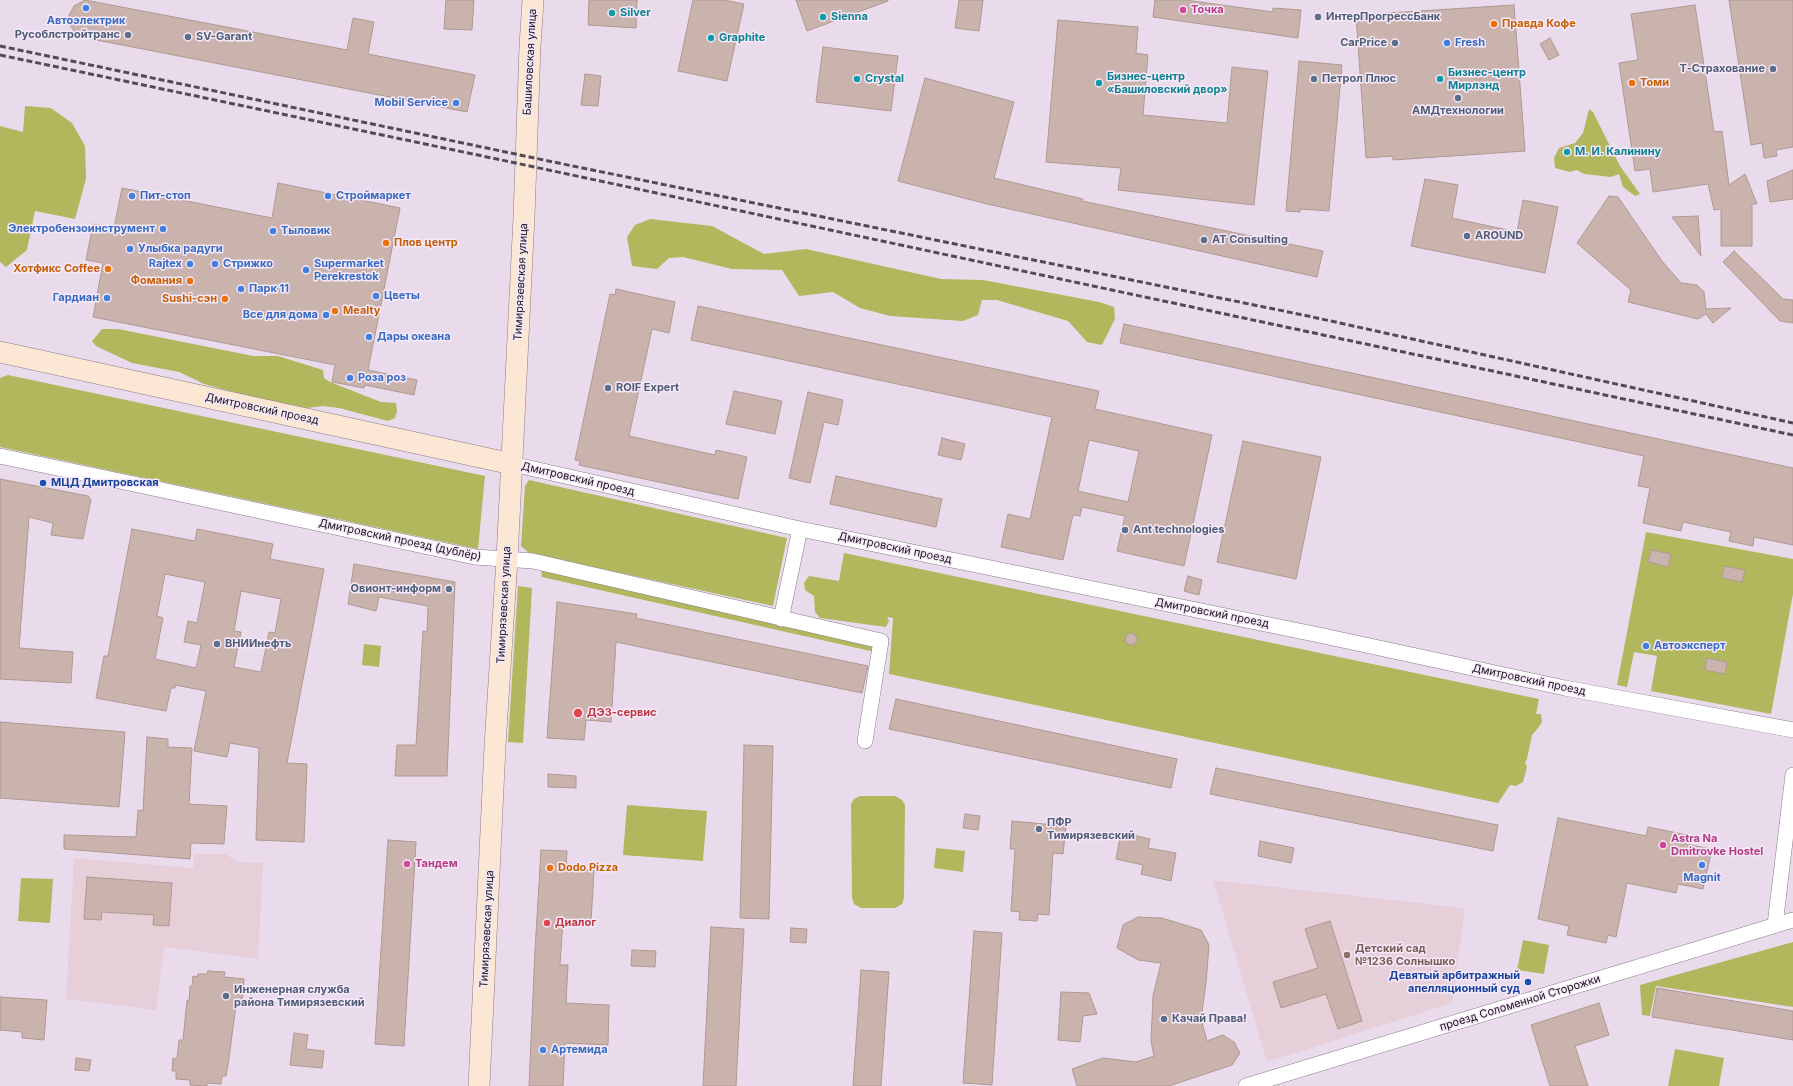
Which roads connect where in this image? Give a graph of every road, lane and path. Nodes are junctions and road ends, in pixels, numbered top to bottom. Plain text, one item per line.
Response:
1 (533, 0) edge
2 (527, 124) joint
3 (0, 352) edge
4 (0, 456) edge
5 (512, 464) junction
6 (800, 529) junction
7 (507, 559) junction
8 (781, 619) junction
9 (1793, 730) edge
10 (865, 741) dead end
11 (1793, 775) edge
12 (1793, 920) edge
13 (1775, 925) junction
14 (479, 1086) edge
15 (1246, 1086) edge

1 - 2 main road, Башиловская улица
2 - 5 main road, Тимирязевская улица
3 - 5 main road, Дмитровский проезд
4 - 7 street, Дмитровский проезд (дублёр)
5 - 6 street, Дмитровский проезд
5 - 7 main road, Тимирязевская улица
6 - 8 street
6 - 9 street, Дмитровский проезд
7 - 8 street, Дмитровский проезд (дублёр)
7 - 14 main road, Тимирязевская улица
8 - 10 street, Дмитровский проезд (дублёр)
11 - 13 street
12 - 13 street, проезд Соломенной Сторожки
13 - 15 street, проезд Соломенной Сторожки

